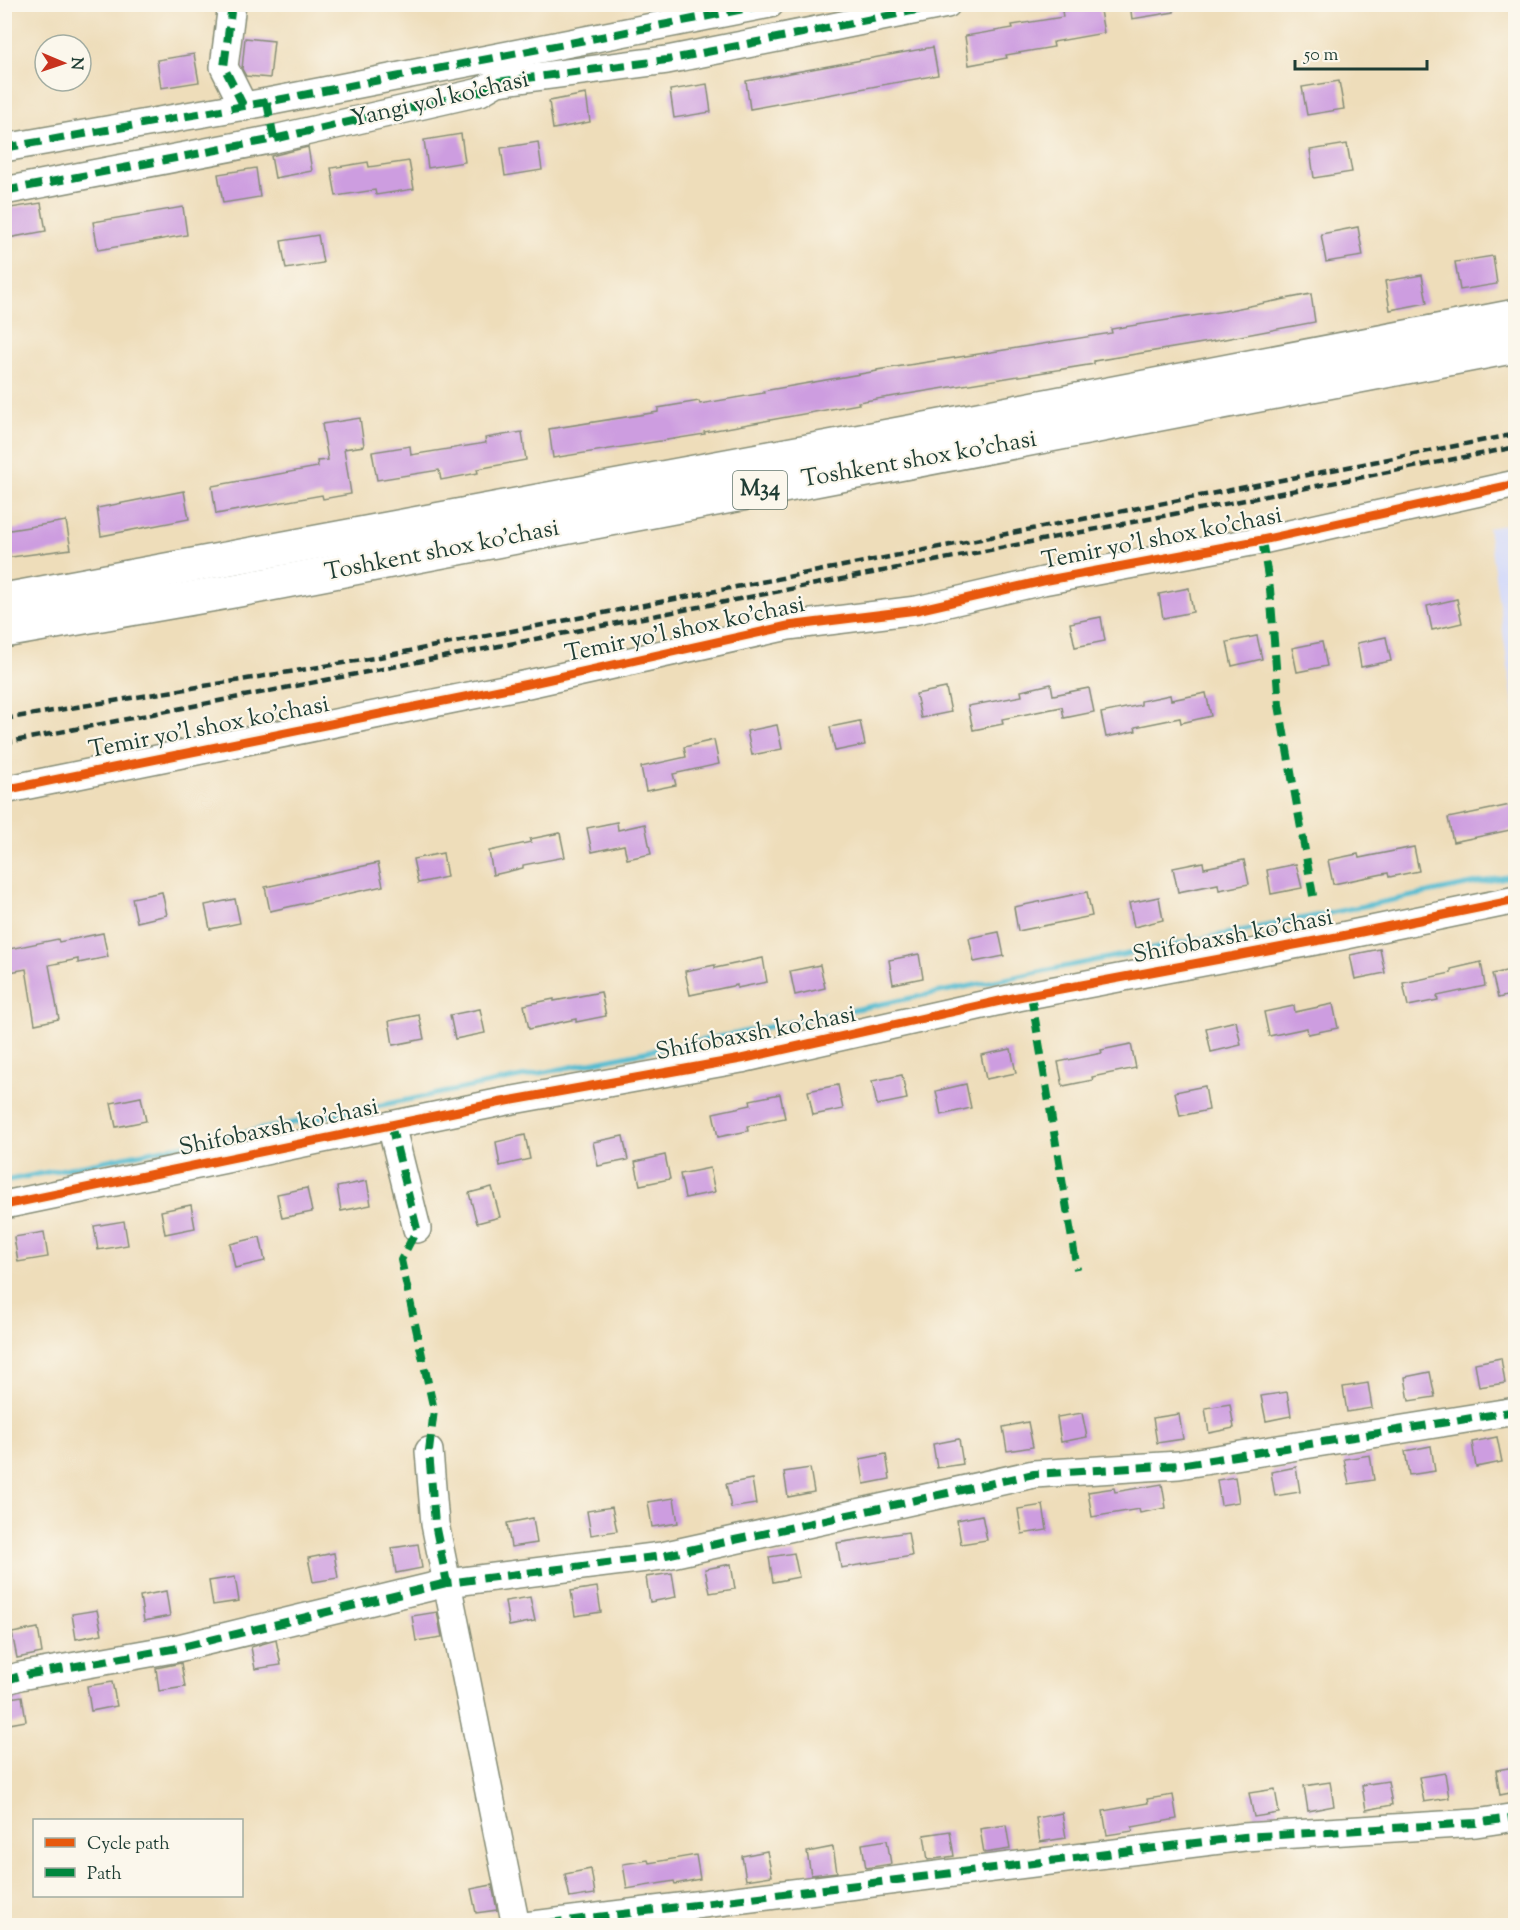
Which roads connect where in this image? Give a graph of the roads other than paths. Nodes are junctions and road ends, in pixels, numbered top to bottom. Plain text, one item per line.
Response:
1 (232, 4) edge
2 (770, 4) edge
3 (947, 4) edge
4 (255, 105) junction
5 (274, 139) junction
6 (4, 148) edge
7 (4, 191) edge
8 (1515, 316) edge
9 (1515, 346) edge
10 (1515, 484) edge
11 (4, 600) edge
12 (4, 631) edge
13 (4, 790) edge
14 (1515, 900) edge
15 (391, 1125) junction
16 (4, 1205) edge
17 (417, 1229) dead end
18 (1515, 1411) edge
19 (429, 1451) dead end
20 (447, 1583) junction
21 (4, 1681) edge
22 (1515, 1817) edge
23 (516, 1926) edge
24 (525, 1926) edge

1 - 4 street
2 - 4 street
3 - 5 street, Yangi yol ko'chasi
4 - 5 street
4 - 6 street
5 - 7 street, Yangi yol ko'chasi
8 - 11 highway, Toshkent shox ko'chasi / M34
9 - 12 highway, Toshkent shox ko'chasi / M34
10 - 13 street, Temir yo'l shox ko'chasi
14 - 15 street, Shifobaxsh ko'chasi
15 - 16 street, Shifobaxsh ko'chasi
15 - 17 street
18 - 20 street
19 - 20 street
20 - 21 street
20 - 23 street
22 - 24 street

